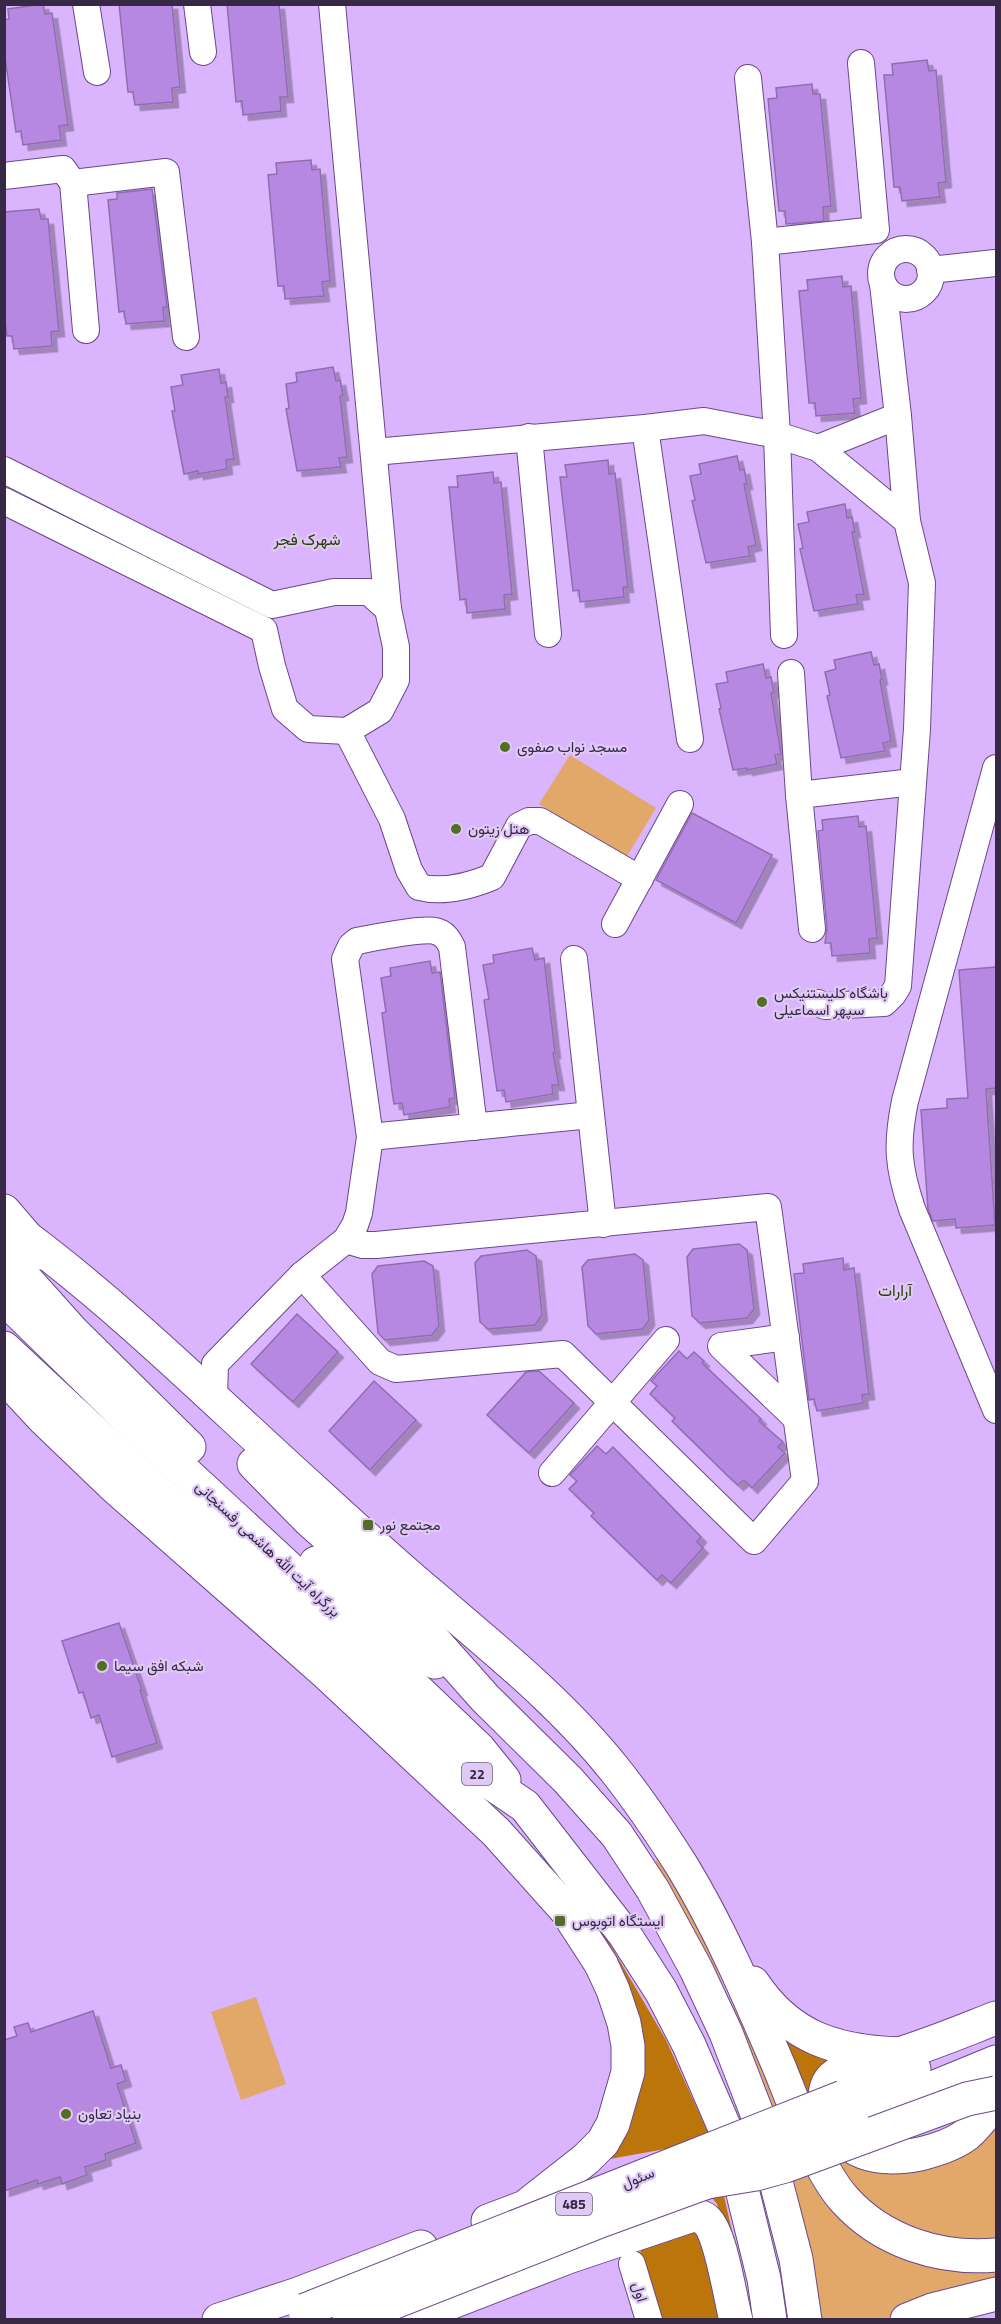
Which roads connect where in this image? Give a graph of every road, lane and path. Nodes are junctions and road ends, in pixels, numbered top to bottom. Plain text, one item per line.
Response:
1 (86, 4) edge
2 (197, 4) edge
3 (332, 4) edge
4 (203, 51) dead end
5 (861, 63) dead end
6 (97, 72) dead end
7 (748, 78) dead end
8 (4, 176) edge
9 (73, 183) junction
10 (876, 230) junction
11 (765, 242) junction
12 (995, 264) dead end
13 (930, 270) junction
14 (882, 276) junction
15 (86, 330) dead end
16 (186, 338) dead end
17 (898, 416) junction
18 (645, 428) junction
19 (777, 435) junction
20 (529, 437) junction
21 (819, 448) junction
22 (374, 452) junction
23 (4, 470) edge
24 (4, 501) edge
25 (907, 521) junction
26 (388, 609) junction
27 (548, 634) dead end
28 (784, 635) dead end
29 (791, 673) dead end
30 (347, 731) junction
31 (690, 739) dead end
32 (996, 768) edge
33 (913, 782) junction
34 (799, 795) junction
35 (680, 804) dead end
36 (640, 879) junction
37 (615, 924) dead end
38 (812, 929) dead end
39 (574, 959) dead end
40 (818, 1003) dead end
41 (591, 1115) junction
42 (474, 1127) junction
43 (370, 1137) junction
44 (4, 1211) edge
45 (603, 1224) junction
46 (346, 1240) junction
47 (15, 1246) edge
48 (302, 1275) junction
49 (4, 1299) edge
50 (786, 1337) junction
51 (666, 1340) dead end
52 (4, 1348) edge
53 (164, 1354) junction
54 (215, 1364) junction
55 (4, 1376) edge
56 (214, 1396) junction
57 (612, 1402) junction
58 (996, 1410) edge
59 (796, 1418) junction
60 (552, 1473) dead end
61 (427, 1592) junction
62 (525, 1806) junction
63 (617, 1835) junction
64 (721, 1934) junction
65 (996, 2018) edge
66 (996, 2037) edge
67 (901, 2054) junction
68 (996, 2062) edge
69 (996, 2093) edge
70 (996, 2100) edge
71 (848, 2109) junction
72 (707, 2182) junction
73 (525, 2207) junction
74 (996, 2255) edge
75 (568, 2257) junction
76 (632, 2264) dead end
77 (764, 2280) junction
78 (996, 2294) edge
79 (292, 2315) edge
80 (219, 2319) edge
81 (349, 2319) edge
82 (406, 2319) edge
83 (649, 2319) edge
84 (736, 2319) edge
85 (762, 2319) edge
86 (770, 2319) edge
87 (805, 2319) edge
88 (907, 2319) edge

1 - 6 street
2 - 4 street
3 - 22 street
5 - 10 street
7 - 11 street
8 - 9 street
9 - 15 street
9 - 16 street
10 - 11 street
10 - 14 street
11 - 19 street
12 - 13 street
13 - 14 street
13 - 14 street
14 - 17 street
17 - 21 street
17 - 25 street
18 - 19 street
18 - 20 street
18 - 31 street
19 - 21 street
19 - 28 street
20 - 22 street
20 - 27 street
21 - 25 street
22 - 26 street
23 - 26 street
24 - 30 street
25 - 33 street
26 - 30 street
29 - 34 street
30 - 36 street
32 - 58 street
33 - 34 street
33 - 40 street
34 - 38 street
35 - 36 street
36 - 37 street
39 - 41 street
41 - 42 street
41 - 45 street
42 - 43 street
42 - 43 street
43 - 46 street
44 - 47 main road
45 - 46 street
45 - 50 street
46 - 48 street
47 - 53 main road
47 - 63 main road
48 - 54 street
48 - 57 street
49 - 62 main road, بزرگراه آیت الله هاشمی رفسنجانی / 22
50 - 59 street
50 - 59 street
51 - 57 street
52 - 62 main road, بزرگراه آیت الله هاشمی رفسنجانی / 22
53 - 54 street
53 - 56 main road
54 - 56 street
55 - 73 main road
56 - 61 main road
57 - 59 street
57 - 60 street
61 - 63 main road
61 - 64 main road
62 - 77 main road, بزرگراه آیت الله هاشمی رفسنجانی / 22
63 - 87 main road
64 - 67 main road
64 - 74 main road
65 - 67 main road
66 - 71 main road, سئول / 485
67 - 70 main road
68 - 71 main road, سئول / 485
69 - 72 main road, bridge
71 - 72 main road, سئول / 485, bridge
71 - 79 main road, سئول / 485, bridge
72 - 81 main road, سئول / 485, bridge
73 - 75 main road
73 - 80 main road
75 - 82 main road
75 - 84 main road
76 - 83 street, اول
77 - 85 main road
77 - 86 main road, بزرگراه آیت الله هاشمی رفسنجانی / 22
78 - 88 main road

